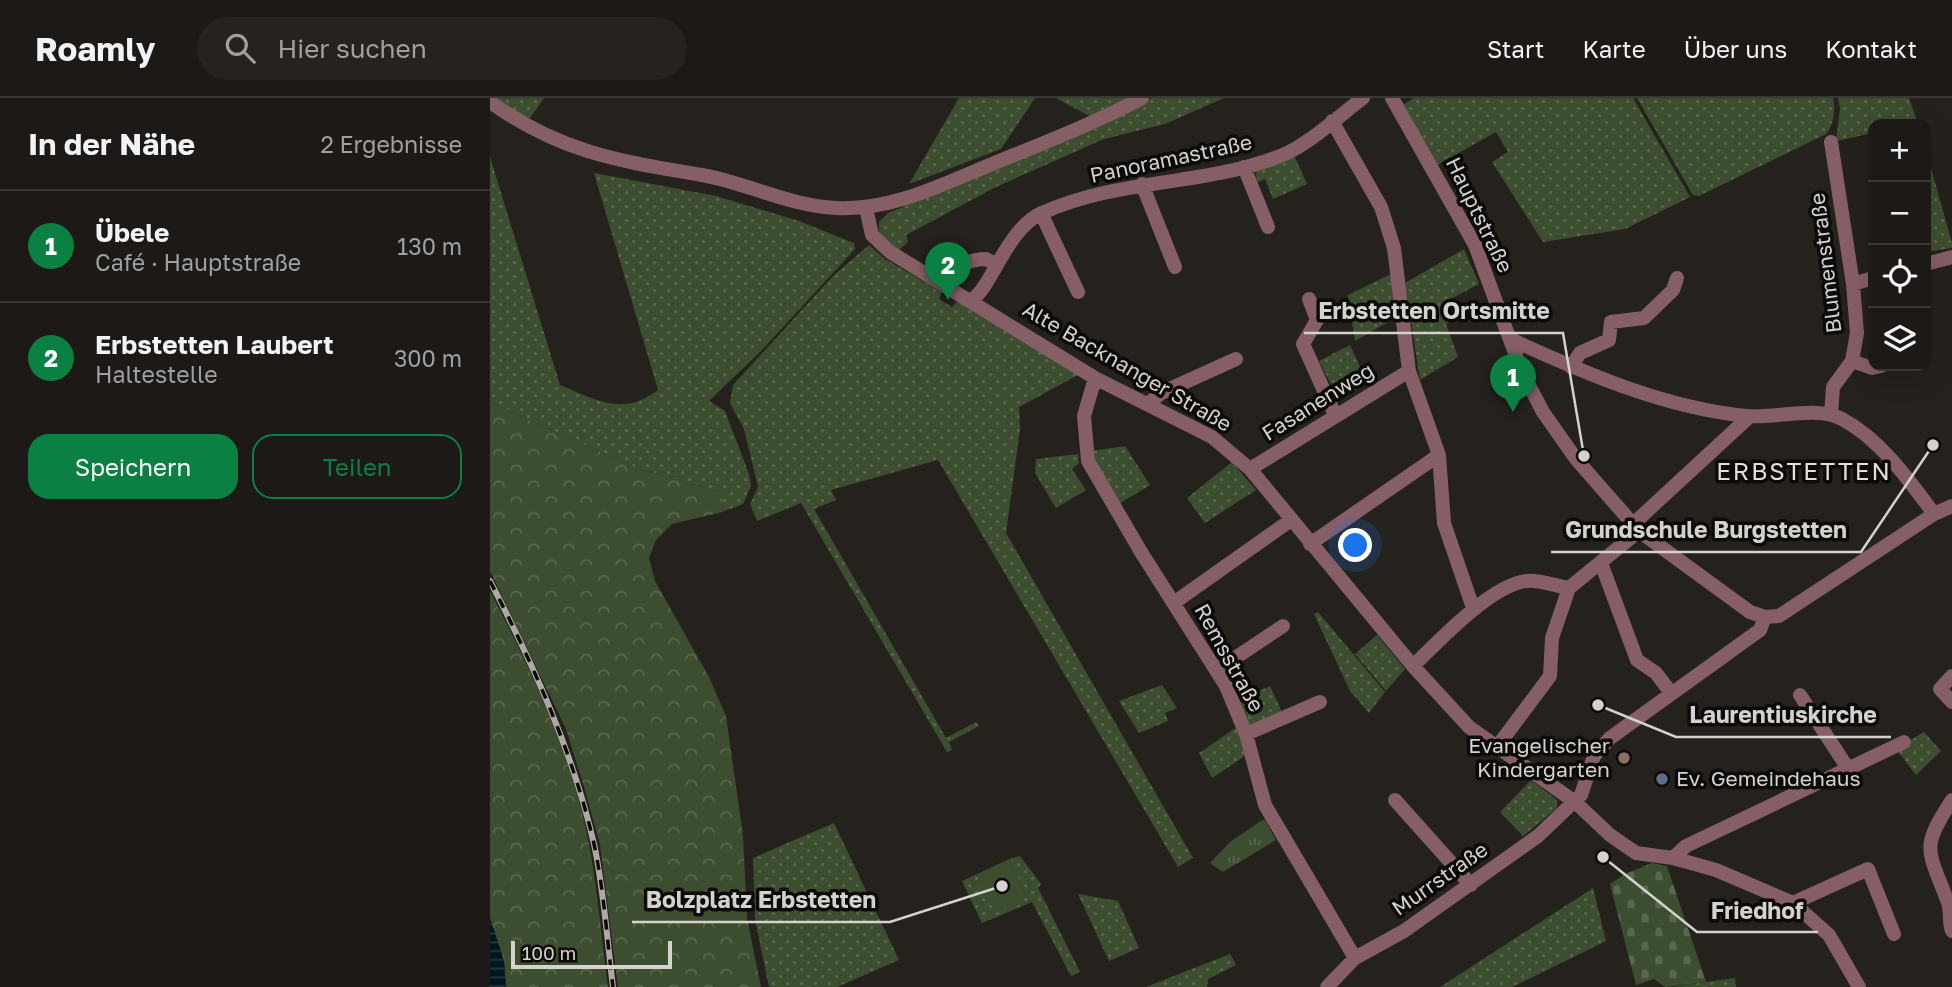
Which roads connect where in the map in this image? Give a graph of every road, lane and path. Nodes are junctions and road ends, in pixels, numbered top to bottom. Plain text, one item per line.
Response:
1 (1142, 98) edge
2 (1363, 98) edge
3 (1392, 98) edge
4 (490, 102) edge
5 (1332, 121) junction
6 (1831, 142) dead end
7 (1244, 167) junction
8 (1142, 184) junction
9 (866, 208) junction
10 (1041, 213) junction
11 (1268, 228) dead end
12 (1952, 257) edge
13 (1931, 263) edge
14 (995, 264) junction
15 (1175, 267) dead end
16 (1677, 278) dead end
17 (1868, 280) edge
18 (939, 282) junction
19 (1853, 284) junction
20 (1078, 292) dead end
21 (1309, 299) dead end
22 (970, 301) junction
23 (1510, 340) junction
24 (1236, 359) dead end
25 (1852, 361) junction
26 (1572, 367) junction
27 (1868, 367) edge
28 (1409, 371) junction
29 (1095, 378) junction
30 (1149, 403) junction
31 (1831, 414) junction
32 (1335, 415) junction
33 (1749, 417) junction
34 (1439, 456) junction
35 (1250, 470) junction
36 (1952, 506) edge
37 (1934, 514) junction
38 (1292, 520) junction
39 (1636, 528) junction
40 (1310, 544) junction
41 (1601, 563) junction
42 (1569, 588) junction
43 (1175, 602) junction
44 (1473, 608) junction
45 (1765, 618) junction
46 (1283, 626) dead end
47 (1413, 666) junction
48 (1217, 670) junction
49 (1952, 676) edge
50 (1671, 693) junction
51 (1800, 695) dead end
52 (1320, 702) dead end
53 (1952, 702) edge
54 (1246, 734) junction
55 (1904, 742) dead end
56 (1497, 747) junction
57 (1849, 770) junction
58 (1395, 800) dead end
59 (1952, 800) edge
60 (1575, 803) junction
61 (1672, 858) junction
62 (1471, 885) junction
63 (1793, 903) junction
64 (1952, 932) edge
65 (1894, 934) dead end
66 (1354, 958) junction
67 (1327, 987) edge
68 (1859, 987) edge

1 - 9 street
2 - 5 street, Panoramastraße
3 - 23 street, Hauptstraße
4 - 9 street
5 - 7 street, Panoramastraße
5 - 28 street
6 - 19 street, Blumenstraße
7 - 8 street, Panoramastraße
7 - 11 street
8 - 10 street, Panoramastraße
8 - 15 street
9 - 18 street, Alte Backnanger Straße
10 - 14 street, Panoramastraße
10 - 20 street
12 - 13 street
14 - 18 street
14 - 22 street, Panoramastraße
16 - 26 street
17 - 19 street
18 - 22 street, Alte Backnanger Straße
19 - 25 street, Blumenstraße
21 - 32 street
22 - 29 street, Alte Backnanger Straße
23 - 26 street
23 - 39 street, Hauptstraße
24 - 30 street
25 - 27 street
25 - 31 street, Blumenstraße
26 - 33 street
28 - 32 street, Fasanenweg
28 - 34 street
29 - 30 street, Alte Backnanger Straße
29 - 43 street, Remsstraße
30 - 35 street, Alte Backnanger Straße
31 - 33 street
31 - 37 street
32 - 35 street, Fasanenweg
33 - 39 street
34 - 40 street
34 - 44 street
35 - 38 street, Alte Backnanger Straße
36 - 37 street
37 - 45 street
38 - 40 street, Alte Backnanger Straße
38 - 43 street
39 - 41 street
39 - 45 street, Hauptstraße
40 - 47 street, Alte Backnanger Straße
41 - 42 street
41 - 50 street
42 - 44 street
42 - 56 street
43 - 48 street, Remsstraße
44 - 47 street
45 - 50 street
46 - 48 street
47 - 56 street, Alte Backnanger Straße
48 - 54 street, Remsstraße
49 - 53 street
50 - 60 street
51 - 57 street
52 - 54 street
54 - 66 street, Remsstraße
55 - 57 street
56 - 60 street, Alte Backnanger Straße
57 - 61 street
58 - 62 street
59 - 64 street
60 - 61 street, Alte Backnanger Straße
60 - 62 street, Murrstraße
61 - 63 street
62 - 66 street, Murrstraße
63 - 65 street
63 - 68 street
66 - 67 street, Murrstraße

